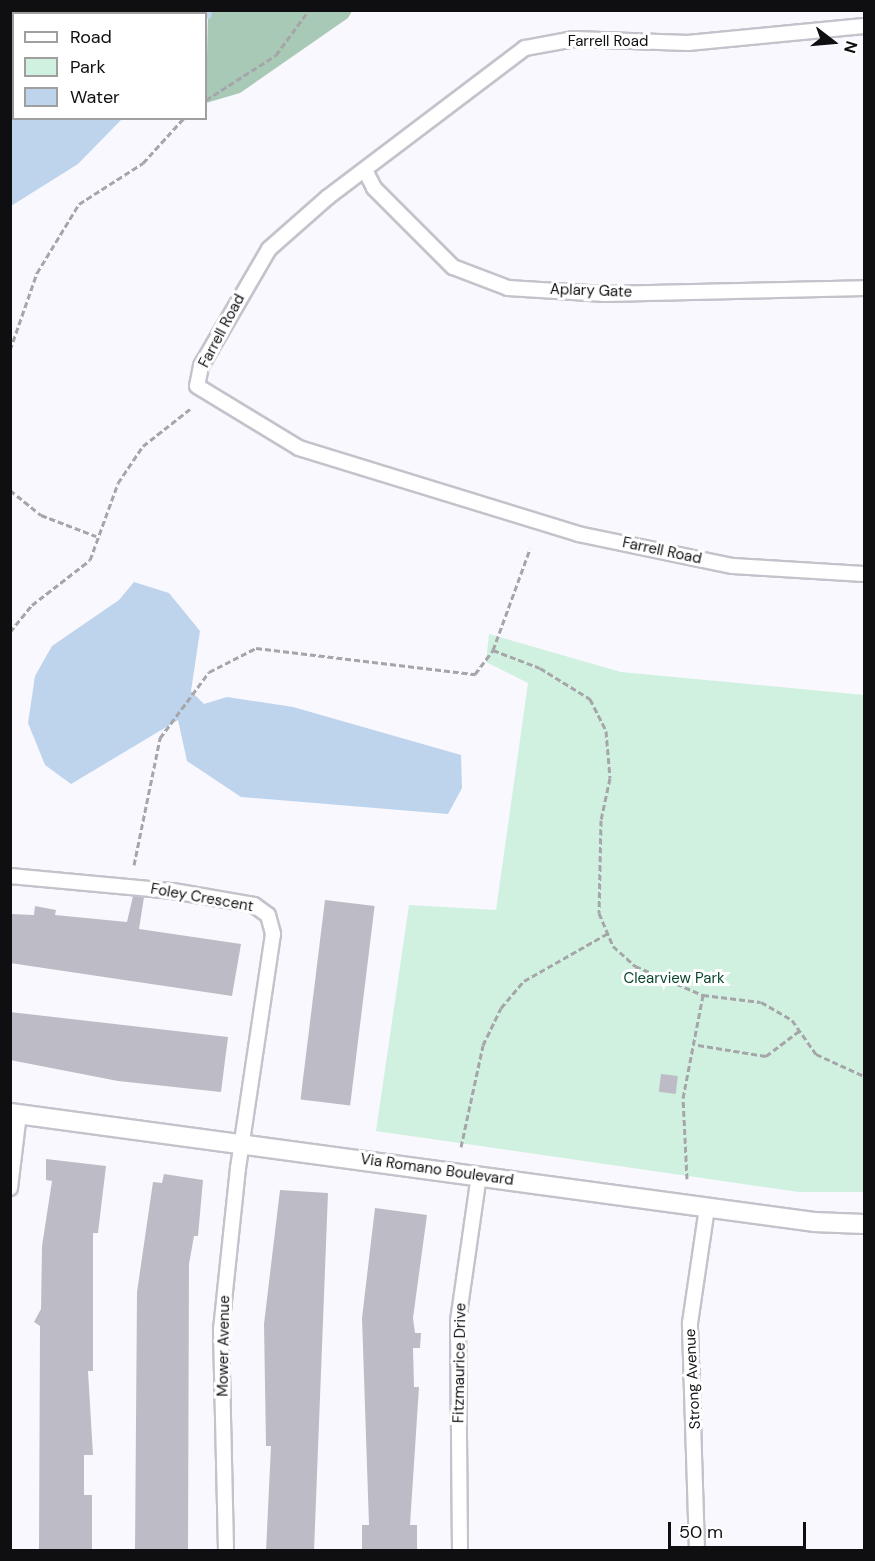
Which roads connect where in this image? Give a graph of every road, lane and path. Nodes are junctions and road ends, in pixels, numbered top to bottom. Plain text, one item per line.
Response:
1 (309, 10) edge
2 (864, 26) edge
3 (207, 99) edge
4 (182, 120) edge
5 (365, 170) junction
6 (864, 288) edge
7 (10, 350) edge
8 (190, 409) dead end
9 (10, 490) edge
10 (96, 536) junction
11 (530, 549) dead end
12 (864, 574) edge
13 (10, 632) edge
14 (493, 650) junction
15 (134, 865) dead end
16 (10, 876) edge
17 (608, 933) junction
18 (703, 995) junction
19 (799, 1031) junction
20 (697, 1044) junction
21 (864, 1076) edge
22 (15, 1113) edge
23 (243, 1143) junction
24 (461, 1147) dead end
25 (479, 1176) junction
26 (687, 1179) dead end
27 (10, 1188) edge
28 (707, 1208) junction
29 (864, 1224) edge
30 (226, 1551) edge
31 (460, 1551) edge
32 (697, 1551) edge

1 - 3 path
2 - 5 street, Farrell Road
4 - 7 path
5 - 6 street, Aplary Gate
5 - 12 street, Farrell Road
8 - 10 path
9 - 10 path
10 - 13 path
11 - 14 path
14 - 15 path
14 - 17 path
16 - 23 street, Foley Crescent
17 - 18 path
17 - 24 path
18 - 19 path
18 - 20 path
19 - 20 path
19 - 21 path
20 - 26 path
22 - 23 street, Via Romano Boulevard
22 - 27 street
23 - 25 street, Via Romano Boulevard
23 - 30 street, Mower Avenue
25 - 28 street, Via Romano Boulevard
25 - 31 street, Fitzmaurice Drive
28 - 29 street, Via Romano Boulevard
28 - 32 street, Strong Avenue

